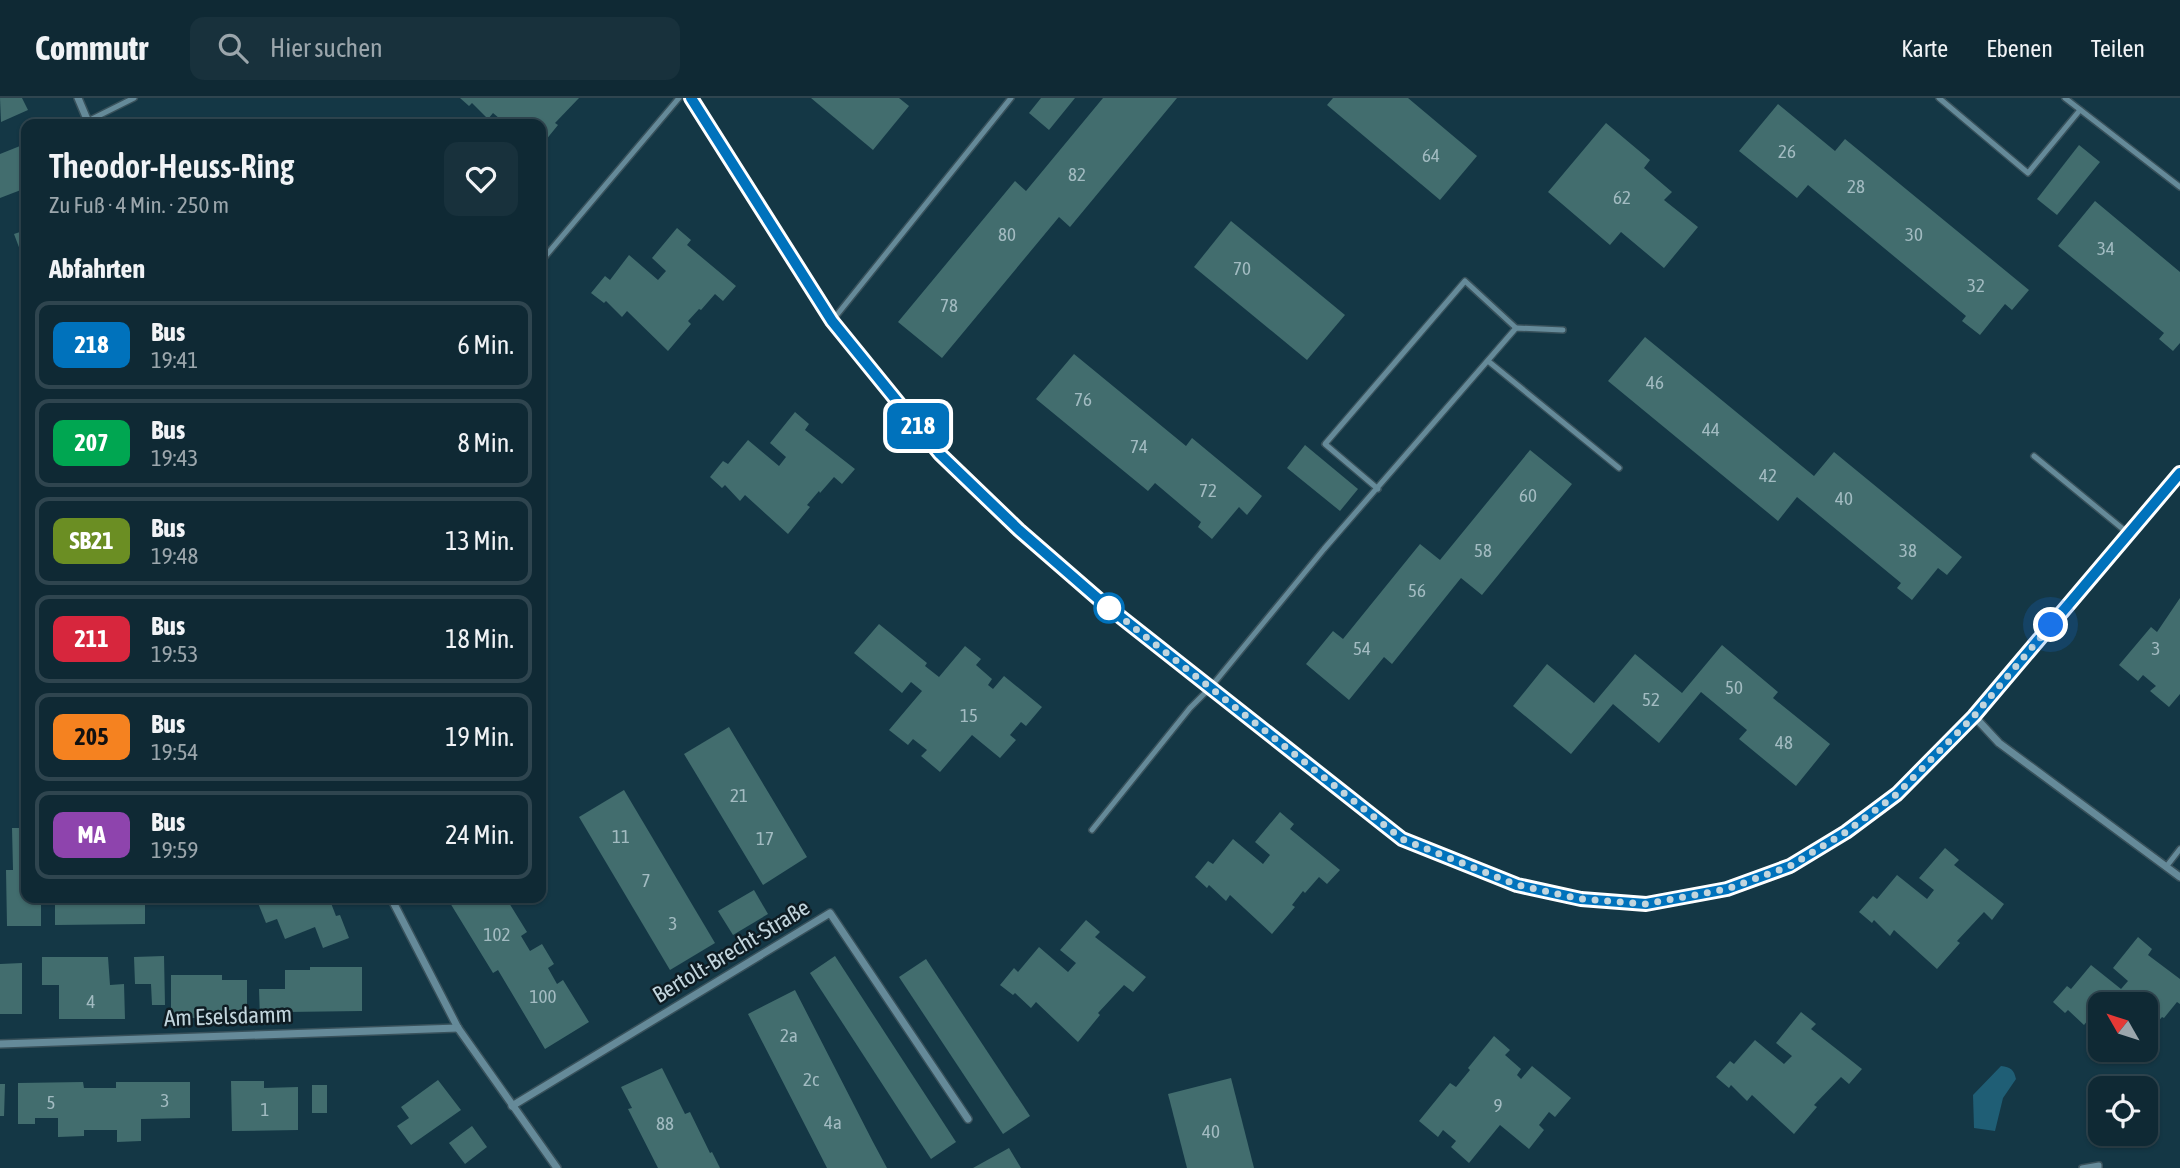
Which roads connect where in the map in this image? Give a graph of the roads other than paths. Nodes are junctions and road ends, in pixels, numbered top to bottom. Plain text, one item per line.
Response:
1 (78, 98) edge
2 (134, 98) edge
3 (679, 98) edge
4 (691, 98) edge
5 (1011, 98) edge
6 (1939, 98) edge
7 (2065, 98) edge
8 (2080, 110) junction
9 (88, 119) edge
10 (95, 119) edge
11 (2180, 187) edge
12 (546, 255) edge
13 (832, 321) junction
14 (1516, 328) junction
15 (1563, 330) dead end
16 (1488, 361) junction
17 (2034, 456) dead end
18 (1619, 468) dead end
19 (2180, 472) edge
20 (1378, 489) junction
21 (2129, 534) junction
22 (1210, 688) junction
23 (1974, 716) junction
24 (1093, 830) dead end
25 (2180, 849) edge
26 (2166, 867) junction
27 (2180, 877) edge
28 (394, 903) edge
29 (458, 1027) junction
30 (0, 1044) edge
31 (512, 1106) junction
32 (968, 1119) dead end
33 (557, 1168) edge
34 (2082, 1168) edge
35 (2099, 1168) edge

1 - 9 street
2 - 10 lane
3 - 12 lane
4 - 13 street
5 - 13 lane
6 - 8 lane
7 - 8 lane
8 - 11 lane
13 - 22 street
14 - 15 lane
14 - 16 lane
14 - 20 lane
16 - 18 lane
16 - 20 lane
17 - 21 lane
19 - 21 street
20 - 22 lane
21 - 23 street
22 - 23 street
22 - 24 lane
23 - 26 street
25 - 26 lane
26 - 27 street
28 - 29 street
29 - 30 street, Am Eselsdamm
29 - 31 street
31 - 32 street, Bertolt-Brecht-Straße
31 - 33 street
34 - 35 lane

